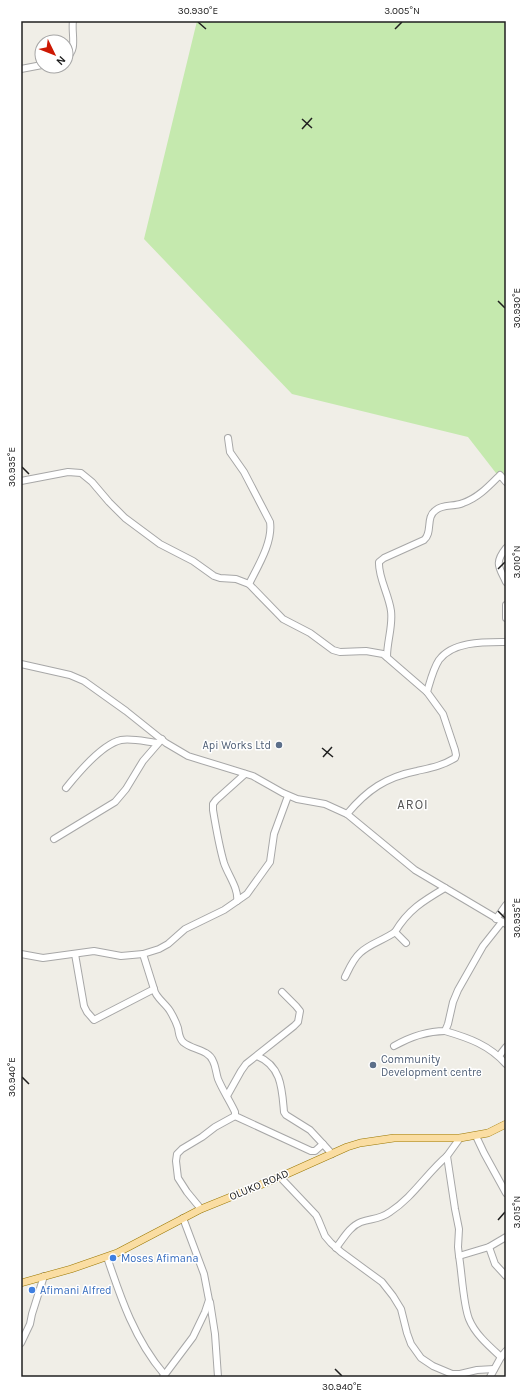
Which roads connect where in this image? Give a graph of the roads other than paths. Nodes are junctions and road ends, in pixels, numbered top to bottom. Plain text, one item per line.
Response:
1 (73, 21) edge
2 (73, 34) edge
3 (34, 66) edge
4 (21, 69) edge
5 (228, 438) dead end
6 (21, 481) edge
7 (506, 482) edge
8 (506, 548) edge
9 (506, 582) edge
10 (249, 584) junction
11 (506, 604) edge
12 (506, 618) edge
13 (506, 642) edge
14 (387, 657) junction
15 (21, 664) edge
16 (427, 692) junction
17 (160, 741) junction
18 (246, 774) junction
19 (66, 788) dead end
20 (288, 796) junction
21 (347, 814) junction
22 (54, 839) dead end
23 (444, 888) junction
24 (237, 901) junction
25 (506, 905) edge
26 (496, 919) junction
27 (504, 923) edge
28 (395, 932) junction
29 (406, 943) dead end
30 (21, 954) edge
31 (75, 954) junction
32 (144, 954) junction
33 (345, 977) dead end
34 (154, 989) junction
35 (282, 992) dead end
36 (445, 1031) junction
37 (394, 1046) dead end
38 (506, 1047) edge
39 (257, 1056) junction
40 (499, 1056) junction
41 (506, 1064) edge
42 (227, 1096) junction
43 (234, 1116) junction
44 (506, 1124) edge
45 (476, 1136) junction
46 (460, 1138) junction
47 (324, 1144) junction
48 (332, 1154) junction
49 (447, 1156) junction
50 (280, 1177) junction
51 (506, 1193) edge
52 (202, 1209) junction
53 (183, 1218) junction
54 (506, 1237) edge
55 (336, 1248) junction
56 (489, 1248) junction
57 (459, 1256) junction
58 (107, 1257) junction
59 (44, 1276) junction
60 (506, 1276) edge
61 (21, 1283) edge
62 (209, 1300) junction
63 (21, 1343) edge
64 (506, 1352) edge
65 (501, 1357) junction
66 (494, 1369) junction
67 (163, 1375) edge
68 (470, 1375) edge
69 (218, 1377) edge
70 (490, 1377) edge

1 - 2 street
3 - 4 street
5 - 10 street
6 - 10 street
7 - 14 street
8 - 9 street
10 - 14 street
11 - 12 street
13 - 16 street
14 - 16 street
15 - 17 street
16 - 21 street
17 - 18 street
17 - 19 street
17 - 22 street
18 - 20 street
18 - 24 street
20 - 21 street
20 - 24 street
21 - 23 street
23 - 26 street
23 - 28 street
24 - 32 street
25 - 26 street
26 - 27 street
27 - 36 street
28 - 29 street
28 - 33 street
30 - 31 street
31 - 32 street
31 - 34 street
32 - 34 street
34 - 42 street
35 - 39 street
36 - 37 street
36 - 40 street
38 - 40 street
39 - 42 street
39 - 47 street
40 - 41 street
42 - 43 street
43 - 47 street
43 - 52 street
44 - 45 main road, OLUKO ROAD
45 - 46 main road, OLUKO ROAD
45 - 51 street
46 - 48 main road, OLUKO ROAD
46 - 49 street
47 - 48 street
48 - 50 main road, OLUKO ROAD
49 - 55 street
49 - 57 street
50 - 52 main road, OLUKO ROAD
50 - 55 street
52 - 53 main road, OLUKO ROAD
53 - 58 main road, OLUKO ROAD
53 - 62 street
54 - 56 street
55 - 68 street
56 - 57 street
56 - 60 street
57 - 65 street
58 - 59 main road, OLUKO ROAD
58 - 67 street
59 - 61 main road, OLUKO ROAD
59 - 63 street
62 - 67 street
62 - 69 street
64 - 65 street
65 - 66 street
66 - 68 street
66 - 70 street

